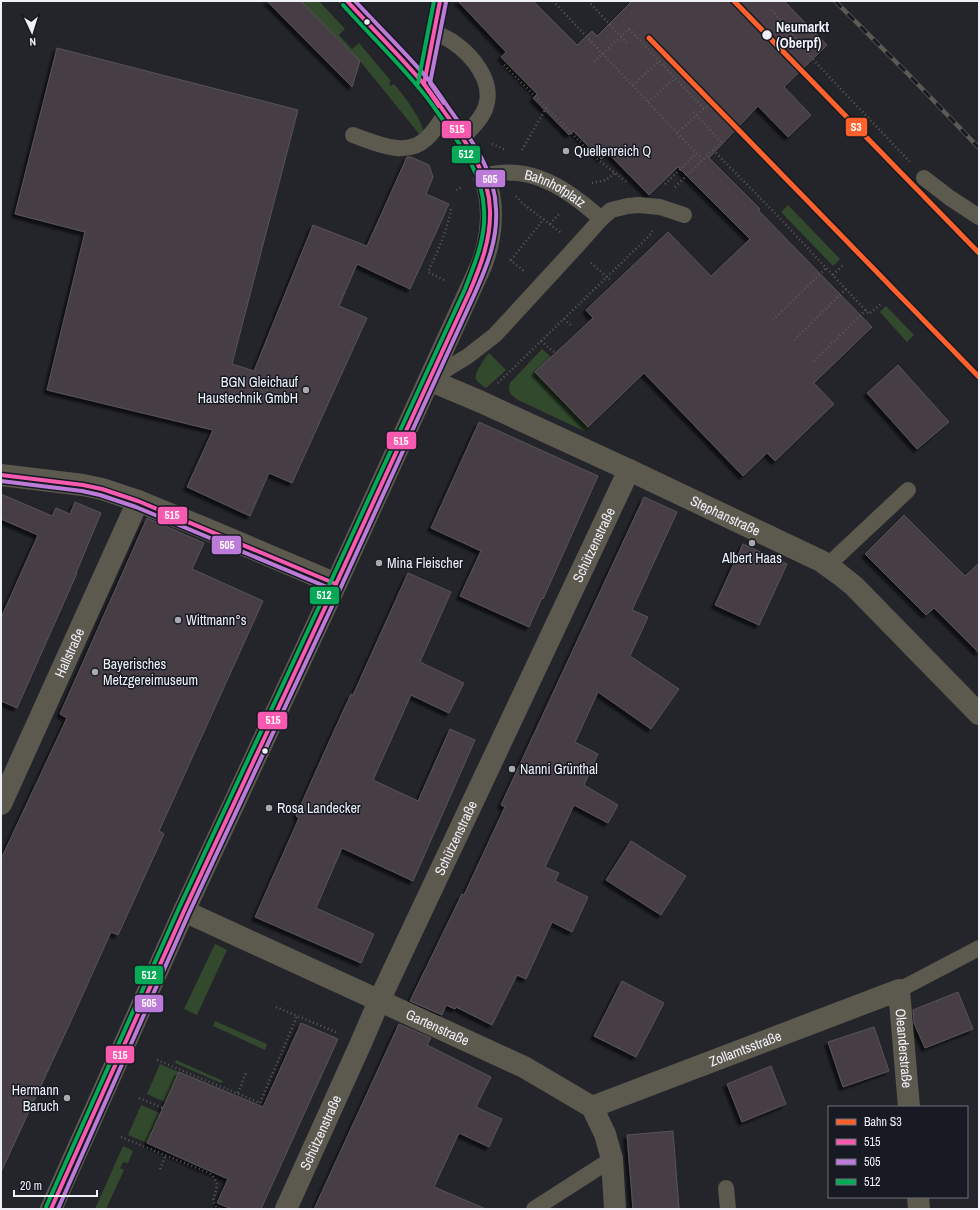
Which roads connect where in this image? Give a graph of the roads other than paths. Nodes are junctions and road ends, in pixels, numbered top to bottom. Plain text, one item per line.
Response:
1 (347, 1) edge
2 (440, 1) edge
3 (434, 32) junction
4 (424, 84) junction
5 (445, 114) junction
6 (353, 135) dead end
7 (463, 138) junction
8 (484, 176) junction
9 (924, 178) road end
10 (684, 215) dead end
11 (979, 217) edge
12 (601, 219) junction
13 (429, 380) junction
14 (629, 470) junction
15 (1, 475) edge
16 (908, 490) dead end
17 (138, 501) junction
18 (827, 566) junction
19 (336, 584) junction
20 (979, 714) edge
21 (1, 804) edge
22 (184, 911) junction
23 (979, 948) edge
24 (899, 990) junction
25 (379, 1001) junction
26 (909, 1106) edge
27 (592, 1107) junction
28 (612, 1159) junction
29 (726, 1188) dead end
30 (918, 1198) edge
31 (51, 1209) edge
32 (286, 1209) edge
33 (534, 1209) edge
34 (615, 1209) edge
35 (728, 1209) edge
36 (919, 1209) edge

1 - 4 lane
2 - 3 lane
3 - 4 lane
3 - 7 lane
4 - 5 lane
5 - 6 lane
5 - 7 lane
7 - 8 lane
8 - 12 lane, Bahnhofplatz
8 - 13 street
9 - 11 lane
10 - 12 lane
12 - 13 lane, Bahnhofplatz
13 - 14 street, Stephanstraße
13 - 19 street
14 - 18 street, Stephanstraße
14 - 25 street, Schützenstraße
15 - 17 street
16 - 18 lane
17 - 19 street
17 - 21 street, Hallstraße
18 - 20 street, Stephanstraße
19 - 22 street
22 - 25 street, Gartenstraße
22 - 31 street
23 - 24 lane
24 - 26 street, Oleanderstraße
24 - 27 street, Zollamtsstraße
25 - 27 street, Gartenstraße
25 - 32 street, Schützenstraße
27 - 28 street
28 - 33 lane
28 - 34 street
29 - 35 lane
30 - 36 street

